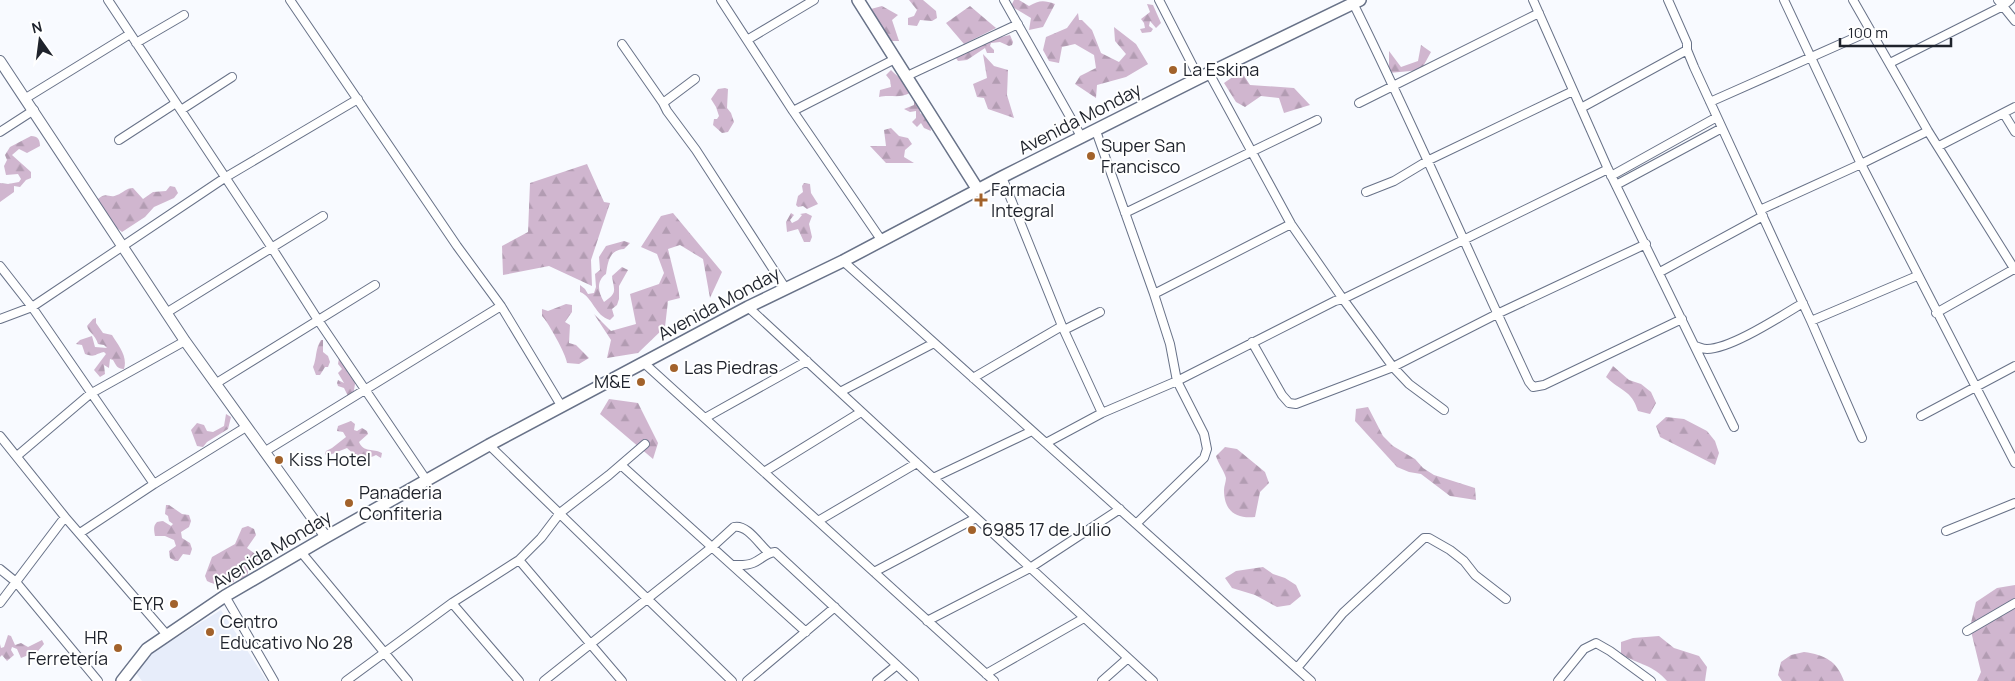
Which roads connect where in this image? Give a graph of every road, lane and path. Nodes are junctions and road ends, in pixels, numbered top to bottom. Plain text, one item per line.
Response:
1 (108, 0) edge
2 (290, 0) edge
3 (721, 0) edge
4 (814, 0) edge
5 (858, 0) edge
6 (1004, 0) edge
7 (1159, 0) edge
8 (1534, 0) edge
9 (1668, 0) edge
10 (1784, 0) edge
11 (1853, 0) edge
12 (2010, 0) edge
13 (1358, 1) edge
14 (2000, 3) edge
15 (1539, 13) junction
16 (184, 15) dead end
17 (2015, 22) edge
18 (1018, 24) junction
19 (1870, 31) junction
20 (130, 34) junction
21 (747, 40) junction
22 (136, 43) junction
23 (622, 44) dead end
24 (1687, 50) junction
25 (1810, 58) junction
26 (896, 59) junction
27 (0, 61) edge
28 (1666, 61) junction
29 (1890, 63) junction
30 (1694, 67) junction
31 (1204, 75) junction
32 (907, 76) junction
33 (232, 77) dead end
34 (695, 79) dead end
35 (1394, 85) junction
36 (1573, 91) junction
37 (26, 98) junction
38 (358, 99) junction
39 (1710, 102) junction
40 (176, 103) junction
41 (663, 103) junction
42 (1359, 103) dead end
43 (2015, 107) edge
44 (1581, 108) junction
45 (34, 110) junction
46 (181, 110) junction
47 (793, 111) junction
48 (2004, 114) junction
49 (1717, 117) junction
50 (1318, 120) dead end
51 (1722, 128) junction
52 (1096, 130) junction
53 (1928, 131) junction
54 (0, 132) edge
55 (2015, 132) edge
56 (1082, 138) junction
57 (119, 140) dead end
58 (1939, 146) junction
59 (1251, 153) junction
60 (1429, 160) junction
61 (1861, 164) junction
62 (1610, 172) junction
63 (226, 177) junction
64 (1002, 178) junction
65 (1616, 185) junction
66 (978, 190) junction
67 (1366, 192) dead end
68 (1125, 212) junction
69 (1761, 213) junction
70 (323, 216) dead end
71 (1291, 224) junction
72 (1464, 240) junction
73 (882, 241) junction
74 (1646, 244) junction
75 (123, 247) junction
76 (272, 248) junction
77 (843, 261) junction
78 (0, 266) edge
79 (2015, 270) edge
80 (1660, 272) junction
81 (1917, 276) junction
82 (375, 285) dead end
83 (786, 289) junction
84 (1154, 294) junction
85 (1343, 299) junction
86 (1802, 303) junction
87 (500, 306) junction
88 (32, 307) junction
89 (748, 307) junction
90 (1100, 312) dead end
91 (166, 313) junction
92 (1936, 313) junction
93 (1497, 314) junction
94 (0, 319) edge
95 (1682, 319) junction
96 (318, 320) junction
97 (1811, 321) junction
98 (1062, 328) junction
99 (184, 341) junction
100 (1252, 342) junction
101 (934, 343) junction
102 (1695, 346) junction
103 (807, 361) junction
104 (644, 363) junction
105 (2015, 366) edge
106 (1393, 367) junction
107 (973, 378) junction
108 (1176, 381) junction
109 (215, 384) junction
110 (1975, 387) junction
111 (365, 389) junction
112 (840, 392) junction
113 (90, 394) junction
114 (562, 407) junction
115 (1444, 410) dead end
116 (861, 412) junction
117 (1102, 413) junction
118 (1921, 416) dead end
119 (704, 418) junction
120 (246, 427) junction
121 (1734, 427) dead end
122 (1032, 431) junction
123 (0, 436) edge
124 (1862, 438) dead end
125 (1046, 443) junction
126 (645, 444) dead end
127 (489, 445) junction
128 (264, 452) junction
129 (17, 456) junction
130 (917, 463) junction
131 (2015, 463) edge
132 (621, 465) junction
133 (764, 472) junction
134 (933, 478) junction
135 (427, 481) junction
136 (154, 484) junction
137 (2015, 503) edge
138 (1120, 510) junction
139 (560, 513) junction
140 (66, 517) junction
141 (976, 518) junction
142 (818, 521) junction
143 (1136, 524) junction
144 (1946, 531) dead end
145 (80, 533) junction
146 (326, 537) junction
147 (712, 548) junction
148 (301, 552) junction
149 (768, 552) junction
150 (520, 560) junction
151 (732, 565) junction
152 (1030, 568) junction
153 (0, 569) edge
154 (874, 572) junction
155 (16, 582) junction
156 (225, 596) junction
157 (1506, 599) dead end
158 (646, 600) junction
159 (0, 603) edge
160 (452, 603) junction
161 (2015, 603) edge
162 (835, 607) junction
163 (1084, 618) junction
164 (927, 621) junction
165 (1966, 630) dead end
166 (806, 632) junction
167 (167, 635) junction
168 (590, 644) junction
169 (386, 653) junction
170 (1128, 658) junction
171 (897, 665) junction
172 (1297, 668) junction
173 (986, 674) junction
174 (98, 681) edge
175 (122, 681) edge
176 (274, 681) edge
177 (346, 681) edge
178 (408, 681) edge
179 (519, 681) edge
180 (544, 681) edge
181 (622, 681) edge
182 (732, 681) edge
183 (746, 681) edge
184 (877, 681) edge
185 (914, 681) edge
186 (994, 681) edge
187 (1102, 681) edge
188 (1153, 681) edge
189 (1311, 681) edge
190 (1558, 681) edge
191 (1651, 681) edge

1 - 20 street
2 - 38 street
3 - 21 street
4 - 21 street
5 - 26 main road
6 - 18 street
7 - 31 street
8 - 15 street
9 - 24 street
10 - 25 street
11 - 19 street
12 - 14 street
13 - 31 main road, Avenida Monday
13 - 35 street
14 - 17 street
14 - 29 street
15 - 35 street
15 - 36 street
16 - 22 street
18 - 32 street
18 - 56 street
19 - 25 street
19 - 29 street
20 - 22 street
20 - 37 street
21 - 47 street
22 - 40 street
23 - 41 street
24 - 28 street
24 - 30 street
25 - 39 street
25 - 61 street
26 - 32 main road
26 - 47 street
27 - 37 street
28 - 30 street
28 - 44 street
29 - 53 street
30 - 39 street
31 - 52 main road, Avenida Monday
31 - 59 street
32 - 66 main road
33 - 46 street
34 - 41 street
35 - 42 street
35 - 60 street
36 - 44 street
36 - 60 street
37 - 45 street
38 - 63 street
38 - 87 street
39 - 49 street
40 - 46 street
40 - 57 street
41 - 83 street
43 - 48 street
44 - 62 street
45 - 54 street
45 - 75 street
46 - 63 street
47 - 73 street
48 - 55 street
48 - 58 street
49 - 51 street
49 - 62 street
50 - 59 street
51 - 65 street
51 - 69 street
52 - 56 main road, Avenida Monday
52 - 68 street
53 - 58 street
53 - 61 street
56 - 64 main road, Avenida Monday
58 - 79 street
59 - 68 street
59 - 71 street
60 - 67 street
60 - 72 street
61 - 69 street
61 - 81 street
62 - 65 street
62 - 72 street
63 - 75 street
63 - 76 street
64 - 66 main road, Avenida Monday
64 - 98 street
65 - 74 street
66 - 73 main road, Avenida Monday
68 - 84 street
69 - 80 street
69 - 86 street
70 - 76 street
71 - 84 street
71 - 85 street
72 - 85 street
72 - 93 street
73 - 77 main road, Avenida Monday
74 - 80 street
74 - 93 street
75 - 88 street
75 - 91 street
76 - 91 street
76 - 96 street
77 - 83 main road, Avenida Monday
77 - 101 street
78 - 88 street
79 - 92 street
80 - 95 street
81 - 92 street
81 - 97 street
82 - 96 street
83 - 89 main road, Avenida Monday
84 - 108 street
85 - 100 street
85 - 106 street
86 - 97 street
86 - 102 street
87 - 111 street
87 - 114 street
88 - 94 street
88 - 113 street
89 - 103 street
89 - 104 main road, Avenida Monday
90 - 98 street
91 - 99 street
92 - 110 street
93 - 95 street
93 - 106 street
95 - 102 street
96 - 109 street
96 - 111 street
97 - 124 street
98 - 107 street
98 - 117 street
99 - 109 street
99 - 113 street
100 - 106 street
100 - 108 street
101 - 107 street
101 - 112 street
102 - 121 street
103 - 112 street
103 - 119 street
104 - 114 main road, Avenida Monday
104 - 119 street
105 - 110 street
106 - 115 street
107 - 122 street
108 - 117 street
108 - 143 street
109 - 120 street
110 - 118 street
110 - 131 street
111 - 128 street
111 - 135 street
112 - 116 street
113 - 129 street
113 - 136 street
114 - 127 main road, Avenida Monday
116 - 130 street
116 - 133 street
117 - 125 street
119 - 133 street
120 - 128 street
120 - 136 street
122 - 125 street
122 - 134 street
123 - 129 street
125 - 138 street
126 - 132 street
127 - 135 main road, Avenida Monday
127 - 139 street
128 - 146 street
129 - 140 street
130 - 134 street
130 - 142 street
132 - 139 street
132 - 147 street
133 - 142 street
134 - 141 street
135 - 146 main road, Avenida Monday
136 - 145 street
137 - 144 street
138 - 143 street
138 - 152 street
139 - 150 street
139 - 158 street
140 - 145 street
140 - 155 street
141 - 152 street
141 - 154 street
142 - 154 street
143 - 172 street
145 - 167 street
146 - 148 main road, Avenida Monday
147 - 149 street
147 - 151 street
147 - 158 street
148 - 156 main road, Avenida Monday
148 - 169 street
149 - 151 street
149 - 162 street
150 - 160 street
150 - 168 street
151 - 166 street
152 - 163 street
152 - 164 street
153 - 155 street
154 - 164 street
155 - 159 street
155 - 174 street
156 - 167 main road, Avenida Monday
156 - 176 street
157 - 172 street
158 - 168 street
158 - 182 street
160 - 169 street
160 - 179 street
161 - 165 street
162 - 166 street
162 - 171 street
163 - 170 street
163 - 173 street
164 - 173 street
166 - 183 street
167 - 175 main road, Avenida Monday
168 - 180 street
168 - 181 street
169 - 177 street
169 - 178 street
170 - 187 street
170 - 188 street
171 - 184 street
171 - 185 street
172 - 189 street
173 - 186 street
190 - 191 street

